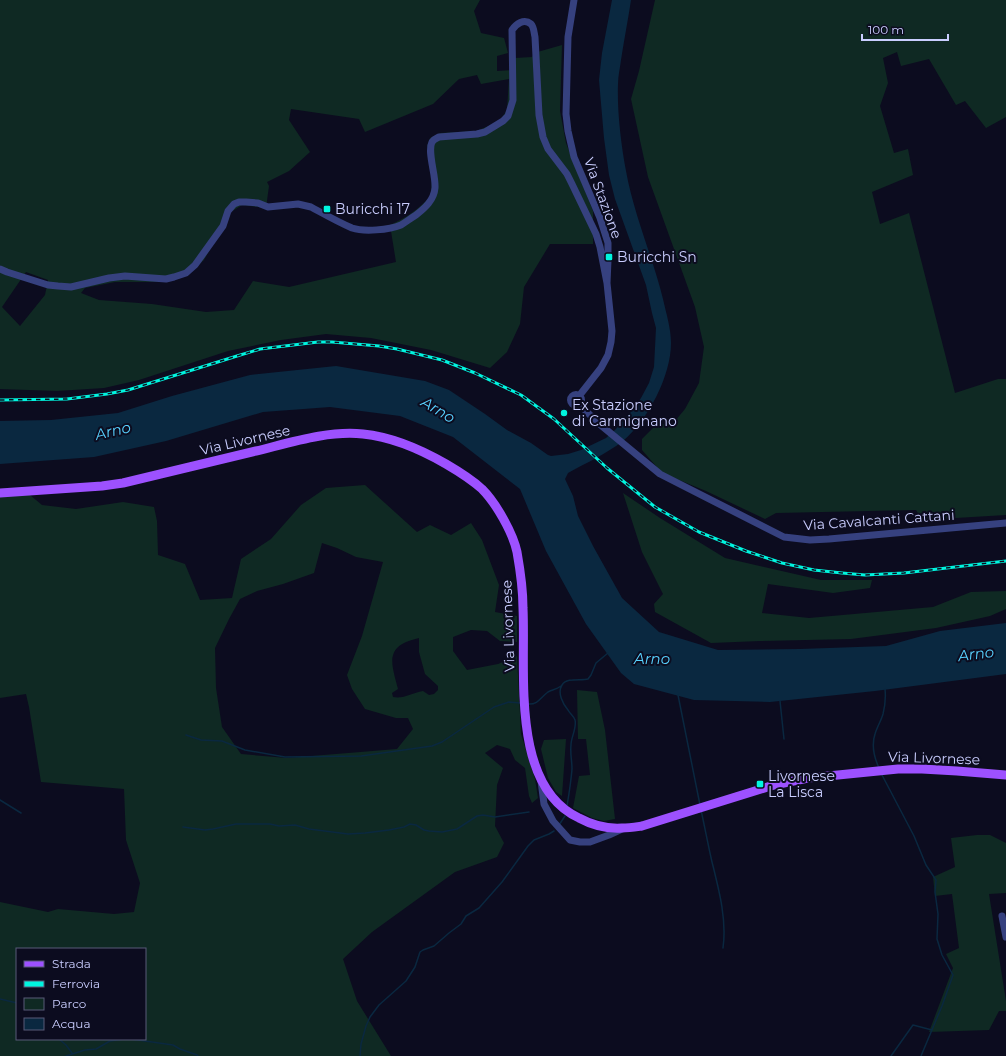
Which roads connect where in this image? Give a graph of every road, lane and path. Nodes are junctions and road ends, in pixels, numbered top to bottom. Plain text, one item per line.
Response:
1 (574, 0) edge
2 (0, 269) edge
3 (607, 283) junction
4 (614, 437) joint
5 (0, 493) edge
6 (1006, 523) edge
7 (1006, 775) edge
8 (541, 779) junction
9 (622, 828) junction
10 (1002, 916) dead end
11 (1006, 936) edge

1 - 3 street, Via Stazione
2 - 3 street
3 - 4 street, Via Stazione
4 - 6 street, Via Cavalcanti Cattani
5 - 8 main road, Via Livornese
7 - 9 main road, Via Livornese
8 - 9 main road, Via Livornese
8 - 9 street
10 - 11 street

